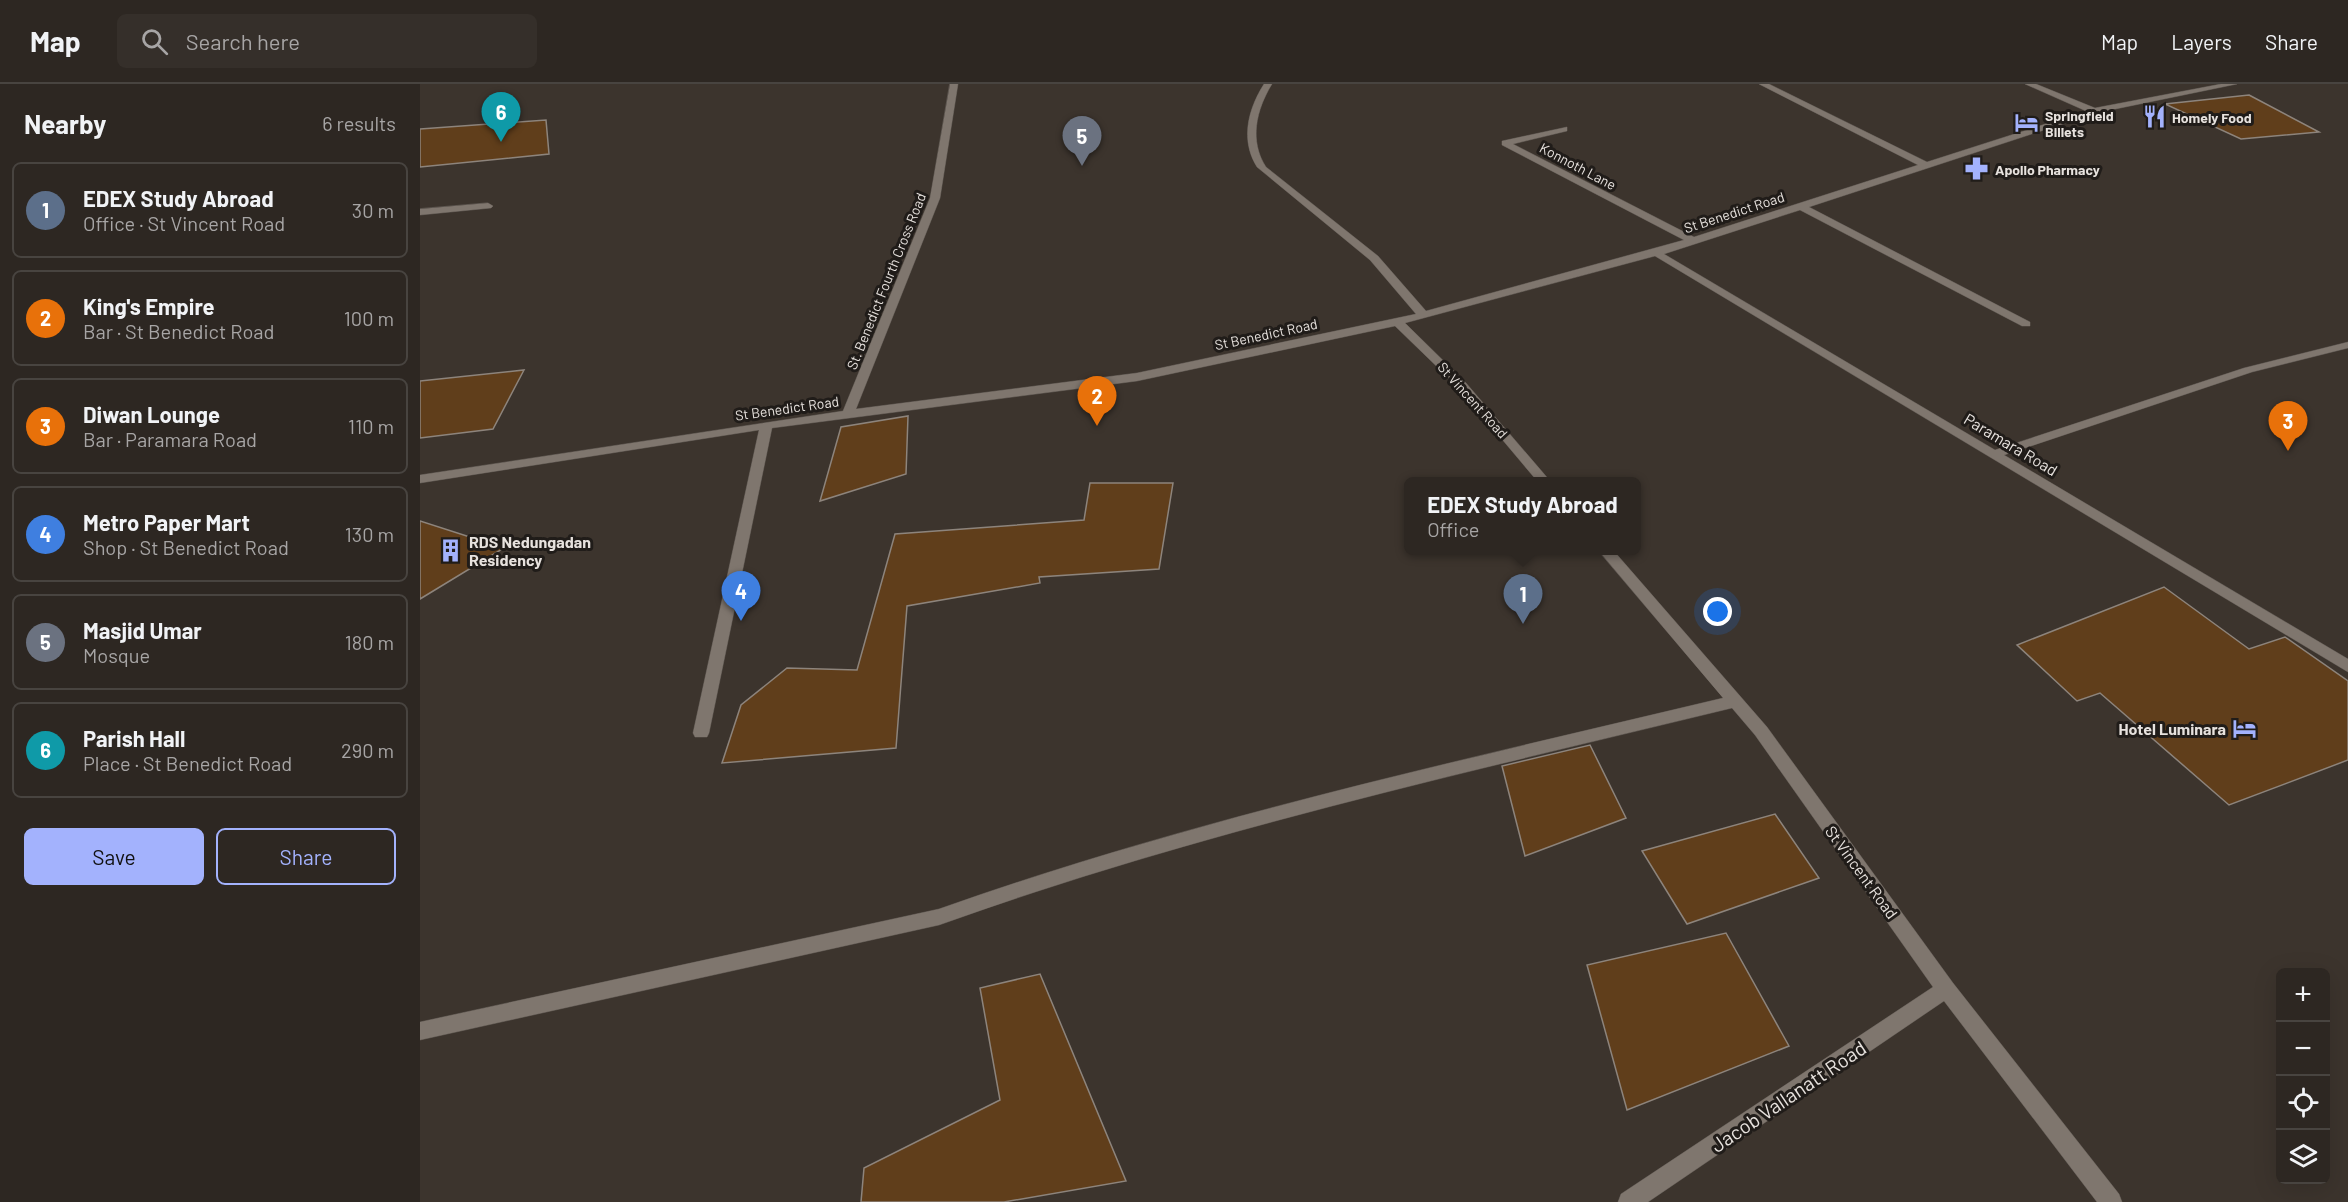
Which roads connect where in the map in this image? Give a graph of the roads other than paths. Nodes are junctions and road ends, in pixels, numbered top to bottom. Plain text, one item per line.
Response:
1 (954, 84) edge
2 (1268, 84) edge
3 (1763, 84) edge
4 (2029, 84) edge
5 (2233, 84) edge
6 (2094, 111) junction
7 (1563, 129) dead end
8 (1925, 165) junction
9 (488, 206) dead end
10 (1800, 206) junction
11 (420, 212) edge
12 (1693, 241) junction
13 (1656, 253) junction
14 (1424, 316) junction
15 (1397, 322) junction
16 (2026, 324) dead end
17 (2348, 345) edge
18 (848, 414) junction
19 (766, 426) junction
20 (1994, 454) junction
21 (1541, 477) edge
22 (420, 479) edge
23 (1609, 555) edge
24 (2348, 666) edge
25 (1735, 701) junction
26 (701, 733) dead end
27 (1947, 989) junction
28 (420, 1031) edge
29 (1629, 1202) edge
30 (2111, 1202) edge

1 - 18 street, St. Benedict Fourth Cross Road
2 - 14 street
3 - 8 street
4 - 6 street
5 - 6 street, St Benedict Road
6 - 8 street, St Benedict Road
7 - 12 street, Konnoth Lane
8 - 10 street, St Benedict Road
9 - 11 street
10 - 12 street, St Benedict Road
10 - 16 street
12 - 13 street, St Benedict Road
13 - 14 street, St Benedict Road
13 - 20 street, Paramara Road
14 - 15 street, St Benedict Road
15 - 18 street, St Benedict Road
15 - 21 street, St Vincent Road
17 - 20 street
18 - 19 street, St Benedict Road
19 - 22 street, St Benedict Road
19 - 26 street
20 - 24 street, Paramara Road
23 - 25 street, St Vincent Road
25 - 27 street, St Vincent Road
25 - 28 street
27 - 29 street, Jacob Vallanatt Road
27 - 30 street, St Vincent Road

